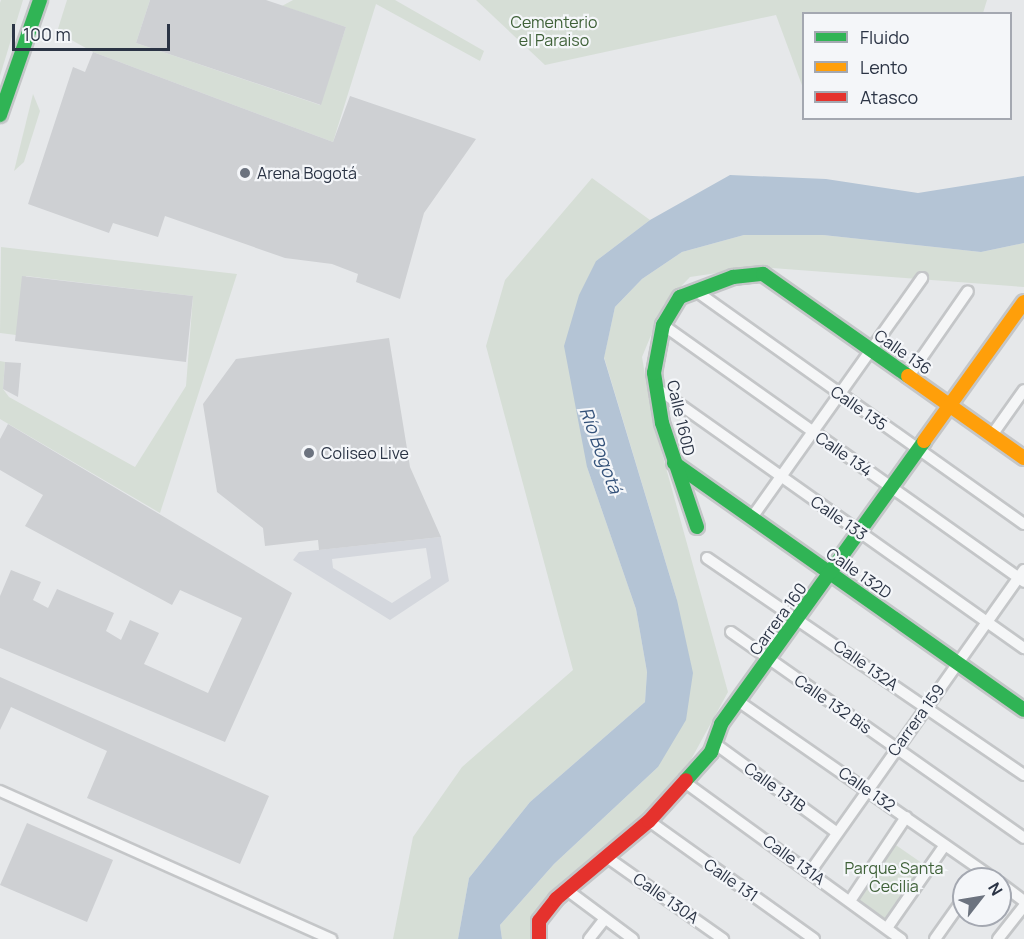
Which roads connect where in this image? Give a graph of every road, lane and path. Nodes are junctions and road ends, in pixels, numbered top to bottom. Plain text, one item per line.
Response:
1 (40, 0) edge
2 (0, 115) edge
3 (763, 274) joint
4 (922, 278) dead end
5 (696, 291) junction
6 (968, 291) dead end
7 (1024, 302) edge
8 (663, 325) junction
9 (872, 349) junction
10 (909, 376) junction
11 (655, 387) junction
12 (1024, 390) edge
13 (840, 394) junction
14 (951, 405) junction
15 (813, 432) junction
16 (992, 435) junction
17 (919, 450) junction
18 (1024, 458) edge
19 (674, 463) junction
20 (781, 476) junction
21 (892, 488) junction
22 (753, 516) junction
23 (1024, 524) edge
24 (697, 527) dead end
25 (861, 532) junction
26 (707, 558) dead end
27 (831, 574) junction
28 (1022, 577) edge
29 (799, 618) junction
30 (987, 622) junction
31 (731, 632) dead end
32 (1024, 648) edge
33 (770, 659) junction
34 (957, 663) junction
35 (738, 701) junction
36 (926, 706) junction
37 (1024, 711) edge
38 (714, 743) junction
39 (896, 748) junction
40 (1024, 775) edge
41 (686, 783) junction
42 (867, 788) junction
43 (0, 791) edge
44 (906, 817) junction
45 (649, 821) junction
46 (836, 832) junction
47 (1024, 838) edge
48 (945, 844) junction
49 (608, 858) junction
50 (971, 867) edge
51 (810, 872) junction
52 (567, 890) junction
53 (850, 901) junction
54 (1024, 906) edge
55 (952, 915) edge
56 (604, 920) junction
57 (887, 928) junction
58 (538, 935) edge
59 (331, 939) edge
60 (589, 939) edge
61 (633, 939) edge
62 (723, 939) edge
63 (814, 939) edge
64 (901, 939) edge
65 (935, 939) edge
66 (998, 939) edge

1 - 2 main road
3 - 5 main road, Calle 160D
3 - 9 main road, Calle 136
4 - 9 street
5 - 8 main road, Calle 160D
5 - 13 street, Calle 135
6 - 10 street
7 - 14 main road, Carrera 160
8 - 11 main road, Calle 160D
8 - 15 street, Calle 134
9 - 10 main road, Calle 136
9 - 13 street
10 - 14 main road, Calle 136
11 - 19 main road, Calle 160D
11 - 20 street, Calle 133
12 - 16 street
13 - 15 street
13 - 17 street, Calle 135
14 - 16 main road, Calle 136
14 - 17 main road, Carrera 160
15 - 20 street
15 - 21 street, Calle 134
16 - 18 main road, Calle 136
17 - 21 main road, Carrera 160
17 - 23 street, Calle 135
19 - 22 main road, Calle 132D
19 - 24 main road, Calle 160D
20 - 22 street
20 - 25 street, Calle 133
21 - 25 main road, Carrera 160
21 - 28 street, Calle 134
22 - 27 main road, Calle 132D
25 - 27 main road, Carrera 160
25 - 30 street, Calle 133
26 - 29 street, Calle 132A
27 - 29 main road, Carrera 160
27 - 34 main road, Calle 132D
28 - 30 street, Carrera 159
29 - 33 main road, Carrera 160
29 - 36 street, Calle 132A
30 - 32 street, Calle 133
30 - 34 street, Carrera 159
31 - 33 street, Calle 132 Bis
33 - 35 main road, Carrera 160
33 - 39 street, Calle 132 Bis
34 - 36 street, Carrera 159
34 - 37 main road, Calle 132D
35 - 38 main road, Carrera 160
35 - 42 street, Calle 132
36 - 39 street, Carrera 159
36 - 40 street, Calle 132A
38 - 41 main road, Carrera 160
38 - 46 street, Calle 131B
39 - 42 street, Carrera 159
39 - 47 street, Calle 132 Bis
41 - 45 main road, Carrera 160
41 - 51 street, Calle 131A
42 - 44 street, Calle 132
42 - 46 street, Carrera 159
43 - 59 street
44 - 48 street, Calle 132
44 - 53 street
45 - 49 main road, Carrera 160
45 - 63 street, Calle 131
46 - 51 street, Carrera 159
48 - 50 street, Calle 132
48 - 57 street
49 - 52 main road, Carrera 160
49 - 62 street, Calle 130A
51 - 53 street, Calle 131A
52 - 56 street
52 - 58 main road, Carrera 160
53 - 57 street, Calle 131A
54 - 66 street
55 - 65 street
56 - 60 street
56 - 61 street
57 - 64 street, Calle 131A

